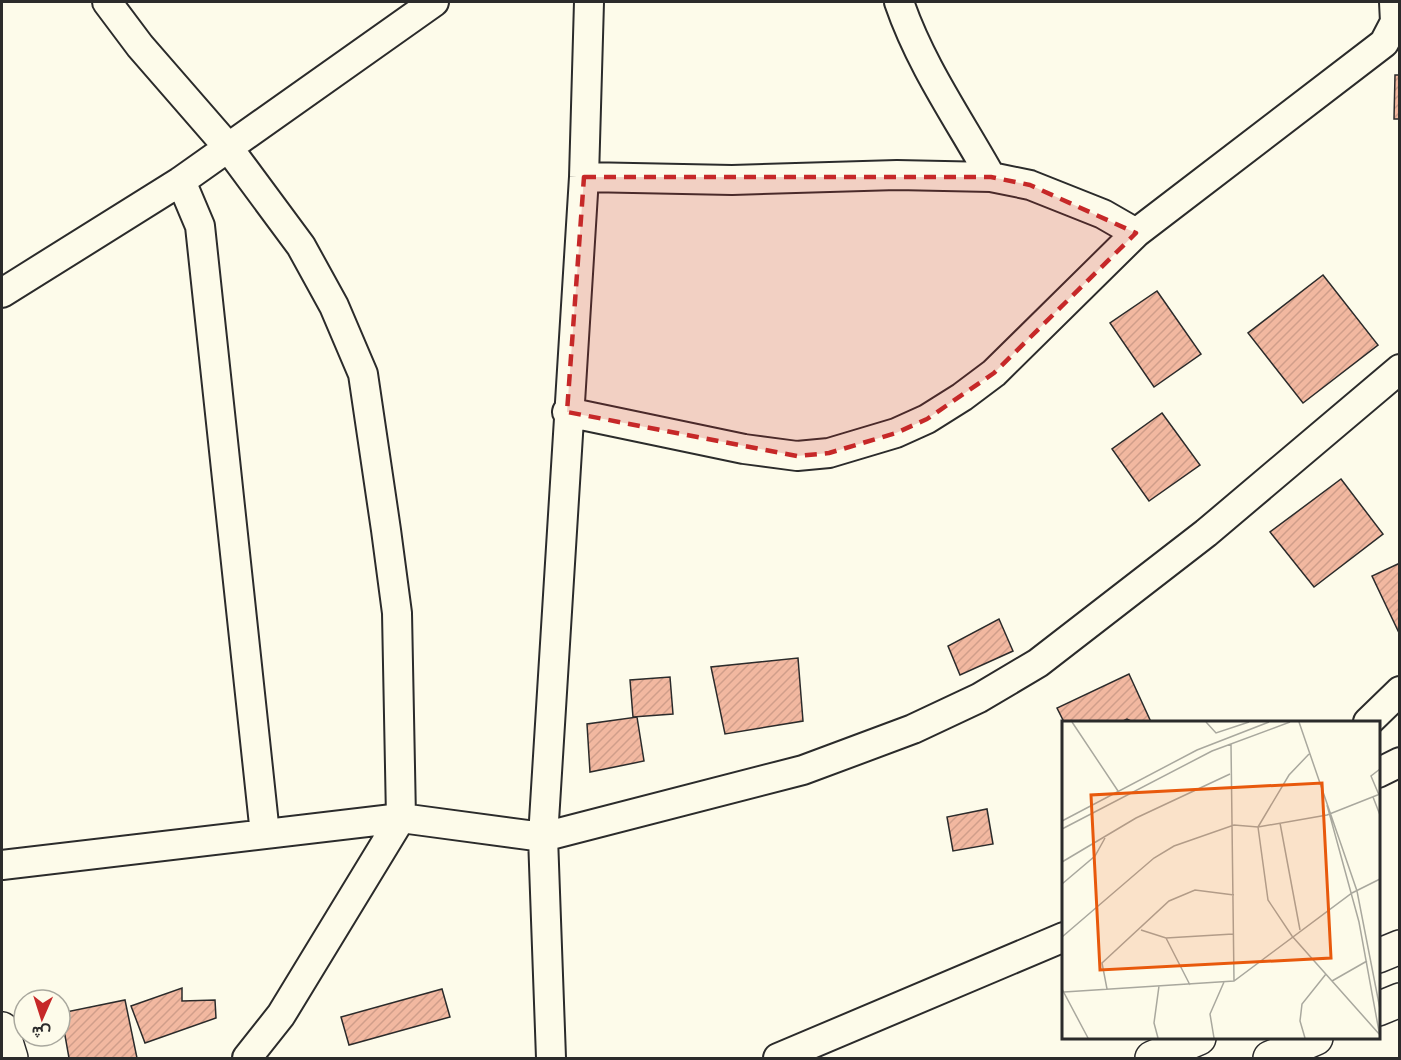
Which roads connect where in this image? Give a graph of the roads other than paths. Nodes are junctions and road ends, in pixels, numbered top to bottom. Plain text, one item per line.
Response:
1 (107, 2) edge
2 (434, 2) edge
3 (589, 2) edge
4 (899, 2) edge
5 (1394, 2) edge
6 (227, 146) junction
7 (584, 177) junction
8 (991, 177) junction
9 (181, 181) junction
10 (1136, 233) junction
11 (2, 293) edge
12 (1400, 369) edge
13 (567, 412) junction
14 (1400, 691) edge
15 (1370, 721) edge
16 (1400, 762) edge
17 (1380, 772) edge
18 (401, 818) junction
19 (265, 834) junction
20 (543, 837) junction
21 (2, 865) edge
22 (1062, 938) edge
23 (1400, 947) edge
24 (1380, 955) edge
25 (1400, 1000) edge
26 (1380, 1008) edge
27 (2, 1029) edge
28 (1197, 1039) edge
29 (1314, 1039) edge
30 (11, 1059) edge
31 (247, 1059) edge
32 (551, 1059) edge
33 (778, 1059) edge
34 (1152, 1059) edge
35 (1270, 1059) edge

1 - 6 street
2 - 6 street
3 - 7 street
4 - 8 street
5 - 10 street
6 - 9 street
6 - 18 street
7 - 8 street
7 - 13 street
8 - 10 street
9 - 11 street
9 - 19 street
10 - 13 street
12 - 20 street
13 - 20 street
14 - 15 street
16 - 17 street
18 - 19 street
18 - 20 street
18 - 31 street
19 - 21 street
20 - 32 street
22 - 33 street
23 - 24 main road
25 - 26 main road
27 - 30 main road
28 - 34 main road
29 - 35 main road

